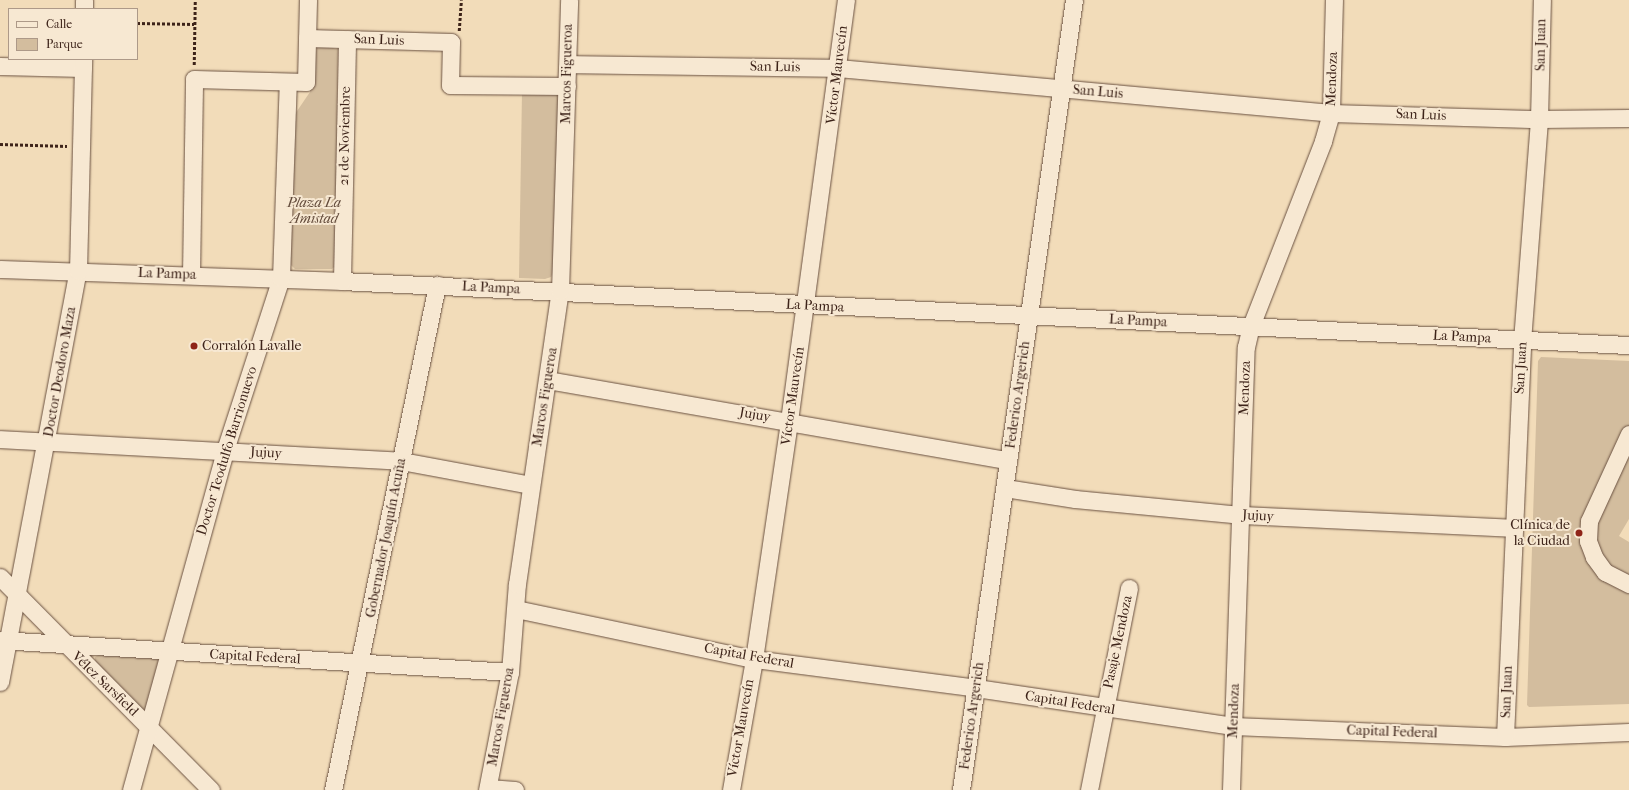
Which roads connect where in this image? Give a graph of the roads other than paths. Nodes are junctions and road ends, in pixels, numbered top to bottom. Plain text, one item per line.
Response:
1 (308, 0) edge
2 (569, 0) edge
3 (846, 0) edge
4 (1074, 0) edge
5 (1334, 0) edge
6 (1542, 0) edge
7 (307, 38) junction
8 (347, 39) junction
9 (83, 64) edge
10 (568, 64) junction
11 (0, 66) edge
12 (838, 68) junction
13 (288, 82) junction
14 (567, 86) junction
15 (1062, 88) junction
16 (1330, 113) junction
17 (1629, 118) edge
18 (1539, 119) junction
19 (0, 269) edge
20 (78, 271) junction
21 (191, 275) junction
22 (281, 278) junction
23 (342, 281) junction
24 (438, 285) junction
25 (560, 291) junction
26 (806, 306) junction
27 (1029, 316) junction
28 (1251, 326) junction
29 (1522, 340) junction
30 (1629, 345) edge
31 (548, 380) junction
32 (789, 421) junction
33 (1629, 434) edge
34 (0, 439) edge
35 (46, 442) junction
36 (225, 450) junction
37 (1008, 460) junction
38 (401, 461) junction
39 (530, 485) junction
40 (1005, 488) junction
41 (1240, 515) junction
42 (1513, 528) junction
43 (0, 577) edge
44 (1629, 584) edge
45 (1129, 588) dead end
46 (18, 595) junction
47 (516, 609) junction
48 (4, 640) edge
49 (64, 644) junction
50 (170, 652) junction
51 (754, 659) junction
52 (361, 663) junction
53 (510, 672) junction
54 (0, 682) edge
55 (976, 688) junction
56 (1105, 708) junction
57 (1233, 726) junction
58 (149, 727) junction
59 (1629, 732) edge
60 (1505, 736) junction
61 (488, 789) edge
62 (131, 790) edge
63 (211, 790) edge
64 (333, 790) edge
65 (515, 790) edge
66 (731, 790) edge
67 (961, 790) edge
68 (1089, 790) edge
69 (1231, 790) edge

1 - 7 street
2 - 10 street, Marcos Figueroa
3 - 12 street, Víctor Mauvecín
4 - 15 street, Federico Argerich
5 - 16 street, Mendoza
6 - 18 street, San Juan
7 - 8 street, San Luis
7 - 13 street
8 - 14 street, San Luis
8 - 23 street, 21 de Noviembre
9 - 11 street
9 - 20 street, Doctor Deodoro Maza
10 - 12 street, San Luis
10 - 14 street, Marcos Figueroa
12 - 15 street, San Luis
12 - 26 street, Víctor Mauvecín
13 - 21 street
13 - 22 street, Doctor Teodulfo Barrionuevo
14 - 25 street, Marcos Figueroa
15 - 16 street, San Luis
15 - 27 street, Federico Argerich
16 - 18 street, San Luis
16 - 28 street, Mendoza
17 - 18 street, San Luis
18 - 29 street, San Juan
19 - 20 street, La Pampa
20 - 21 street, La Pampa
20 - 35 street, Doctor Deodoro Maza
21 - 22 street, La Pampa
22 - 23 street, La Pampa
22 - 36 street, Doctor Teodulfo Barrionuevo
23 - 24 street, La Pampa
24 - 25 street, La Pampa
24 - 38 street, Gobernador Joaquín Acuña
25 - 26 street, La Pampa
25 - 31 street, Marcos Figueroa
26 - 27 street, La Pampa
26 - 32 street, Víctor Mauvecín
27 - 28 street, La Pampa
27 - 37 street, Federico Argerich
28 - 29 street, La Pampa
28 - 41 street, Mendoza
29 - 30 street, La Pampa
29 - 42 street, San Juan
31 - 32 street, Jujuy
31 - 39 street, Marcos Figueroa
32 - 37 street, Jujuy
32 - 51 street, Víctor Mauvecín
33 - 44 street
34 - 35 street, Jujuy
35 - 36 street, Jujuy
35 - 46 street, Doctor Deodoro Maza
36 - 38 street, Jujuy
36 - 50 street, Doctor Teodulfo Barrionuevo
37 - 40 street, Federico Argerich
38 - 39 street, Jujuy
38 - 52 street, Gobernador Joaquín Acuña
39 - 47 street, Marcos Figueroa
40 - 41 street, Jujuy
40 - 55 street, Federico Argerich
41 - 42 street, Jujuy
41 - 57 street, Mendoza
42 - 60 street, San Juan
43 - 46 street, Vélez Sarsfield
45 - 56 street, Pasaje Mendoza
46 - 48 street, Doctor Deodoro Maza
46 - 49 street, Vélez Sarsfield
47 - 51 street, Capital Federal
47 - 53 street, Marcos Figueroa
48 - 49 street, Capital Federal
48 - 54 street, Doctor Deodoro Maza
49 - 50 street, Capital Federal
49 - 58 street, Vélez Sarsfield
50 - 52 street, Capital Federal
50 - 58 street, Doctor Teodulfo Barrionuevo
51 - 55 street, Capital Federal
51 - 66 street, Víctor Mauvecín
52 - 53 street, Capital Federal
52 - 64 street, Gobernador Joaquín Acuña
53 - 61 street, Marcos Figueroa
55 - 56 street, Capital Federal
55 - 67 street, Federico Argerich
56 - 57 street, Capital Federal
56 - 68 street, Pasaje Mendoza
57 - 60 street, Capital Federal
57 - 69 street, Mendoza
58 - 62 street, Doctor Teodulfo Barrionuevo
58 - 63 street, Vélez Sarsfield
59 - 60 street, Capital Federal
61 - 65 street

